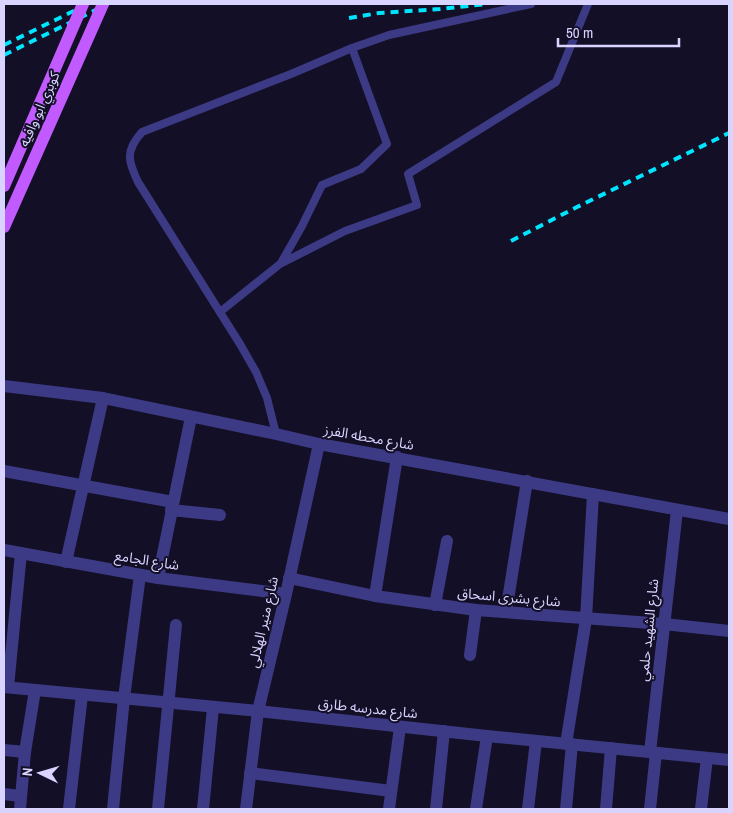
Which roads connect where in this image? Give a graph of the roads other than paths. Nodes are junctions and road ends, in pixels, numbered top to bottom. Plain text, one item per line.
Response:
1 (84, 4) edge
2 (103, 4) edge
3 (531, 4) edge
4 (588, 4) edge
5 (352, 48) junction
6 (4, 186) edge
7 (4, 227) edge
8 (280, 264) junction
9 (220, 312) junction
10 (4, 386) edge
11 (103, 398) junction
12 (191, 417) junction
13 (276, 434) junction
14 (319, 444) junction
15 (397, 458) junction
16 (4, 471) edge
17 (527, 481) junction
18 (83, 485) junction
19 (593, 494) junction
20 (172, 506) junction
21 (677, 510) junction
22 (220, 515) dead end
23 (729, 519) edge
24 (447, 540) dead end
25 (4, 550) edge
26 (21, 554) junction
27 (66, 562) junction
28 (140, 575) junction
29 (158, 578) junction
30 (289, 578) junction
31 (286, 594) junction
32 (375, 596) junction
33 (435, 604) junction
34 (476, 610) junction
35 (506, 612) junction
36 (586, 619) junction
37 (664, 624) junction
38 (176, 626) dead end
39 (729, 631) edge
40 (470, 654) dead end
41 (6, 687) edge
42 (35, 690) junction
43 (82, 695) junction
44 (124, 698) junction
45 (168, 703) junction
46 (213, 708) junction
47 (258, 711) junction
48 (400, 727) junction
49 (444, 731) junction
50 (487, 736) junction
51 (536, 741) junction
52 (569, 744) junction
53 (612, 748) junction
54 (4, 750) edge
55 (25, 752) junction
56 (653, 753) junction
57 (707, 758) junction
58 (729, 760) edge
59 (250, 773) junction
60 (392, 791) junction
61 (4, 794) edge
62 (20, 796) junction
63 (20, 809) edge
64 (70, 809) edge
65 (113, 809) edge
66 (158, 809) edge
67 (203, 809) edge
68 (246, 809) edge
69 (389, 809) edge
70 (436, 809) edge
71 (476, 809) edge
72 (528, 809) edge
73 (566, 809) edge
74 (606, 809) edge
75 (650, 809) edge
76 (701, 809) edge

1 - 6 main road, كوبري ابو وافيه, bridge
2 - 7 main road, كوبري ابو وافيه, bridge
3 - 5 lane
4 - 8 lane
5 - 8 lane
5 - 9 lane
8 - 9 lane
9 - 13 lane
10 - 11 street, شارع محطه الفرز
11 - 12 street, شارع محطه الفرز
11 - 18 street
12 - 13 street, شارع محطه الفرز
12 - 20 street
13 - 14 street, شارع محطه الفرز
14 - 15 street, شارع محطه الفرز
14 - 30 street, شارع منير الهلالي
15 - 17 street, شارع محطه الفرز
15 - 32 street
16 - 18 street
17 - 19 street, شارع محطه الفرز
17 - 35 street
18 - 20 street
18 - 27 street
19 - 21 street, شارع محطه الفرز
19 - 36 street
20 - 22 street
20 - 29 street
21 - 23 street, شارع محطه الفرز
21 - 37 street, شارع الشهيد حلمي
24 - 33 street
25 - 26 street, شارع الجامع
26 - 27 street, شارع الجامع
26 - 41 street
27 - 28 street, شارع الجامع
28 - 29 street, شارع الجامع
28 - 44 street
29 - 31 street, شارع الجامع
30 - 31 street, شارع منير الهلالي
30 - 32 street, شارع بشرى اسحاق
31 - 47 street, شارع منير الهلالي
32 - 33 street, شارع بشرى اسحاق
33 - 34 street, شارع بشرى اسحاق
34 - 35 street, شارع بشرى اسحاق
34 - 40 street
35 - 36 street, شارع بشرى اسحاق
36 - 37 street, شارع بشرى اسحاق
36 - 52 street
37 - 39 street, شارع بشرى اسحاق
37 - 56 street, شارع الشهيد حلمي
38 - 45 street
41 - 42 street, شارع مدرسه طارق
42 - 43 street, شارع مدرسه طارق
42 - 55 street
43 - 44 street, شارع مدرسه طارق
43 - 64 street
44 - 45 street, شارع مدرسه طارق
44 - 65 street
45 - 46 street, شارع مدرسه طارق
45 - 66 street
46 - 47 street, شارع مدرسه طارق
46 - 67 street
47 - 48 street, شارع مدرسه طارق
47 - 59 street, شارع منير الهلالي
48 - 49 street, شارع مدرسه طارق
48 - 60 street
49 - 50 street, شارع مدرسه طارق
49 - 70 street
50 - 51 street, شارع مدرسه طارق
50 - 71 street
51 - 52 street, شارع مدرسه طارق
51 - 72 street
52 - 53 street, شارع مدرسه طارق
52 - 73 street
53 - 56 street, شارع مدرسه طارق
53 - 74 street
54 - 55 street
55 - 62 street
56 - 57 street, شارع مدرسه طارق
56 - 75 street, شارع الشهيد حلمي
57 - 58 street, شارع مدرسه طارق
57 - 76 street
59 - 60 street
59 - 68 street, شارع منير الهلالي
60 - 69 street
61 - 62 street
62 - 63 street

